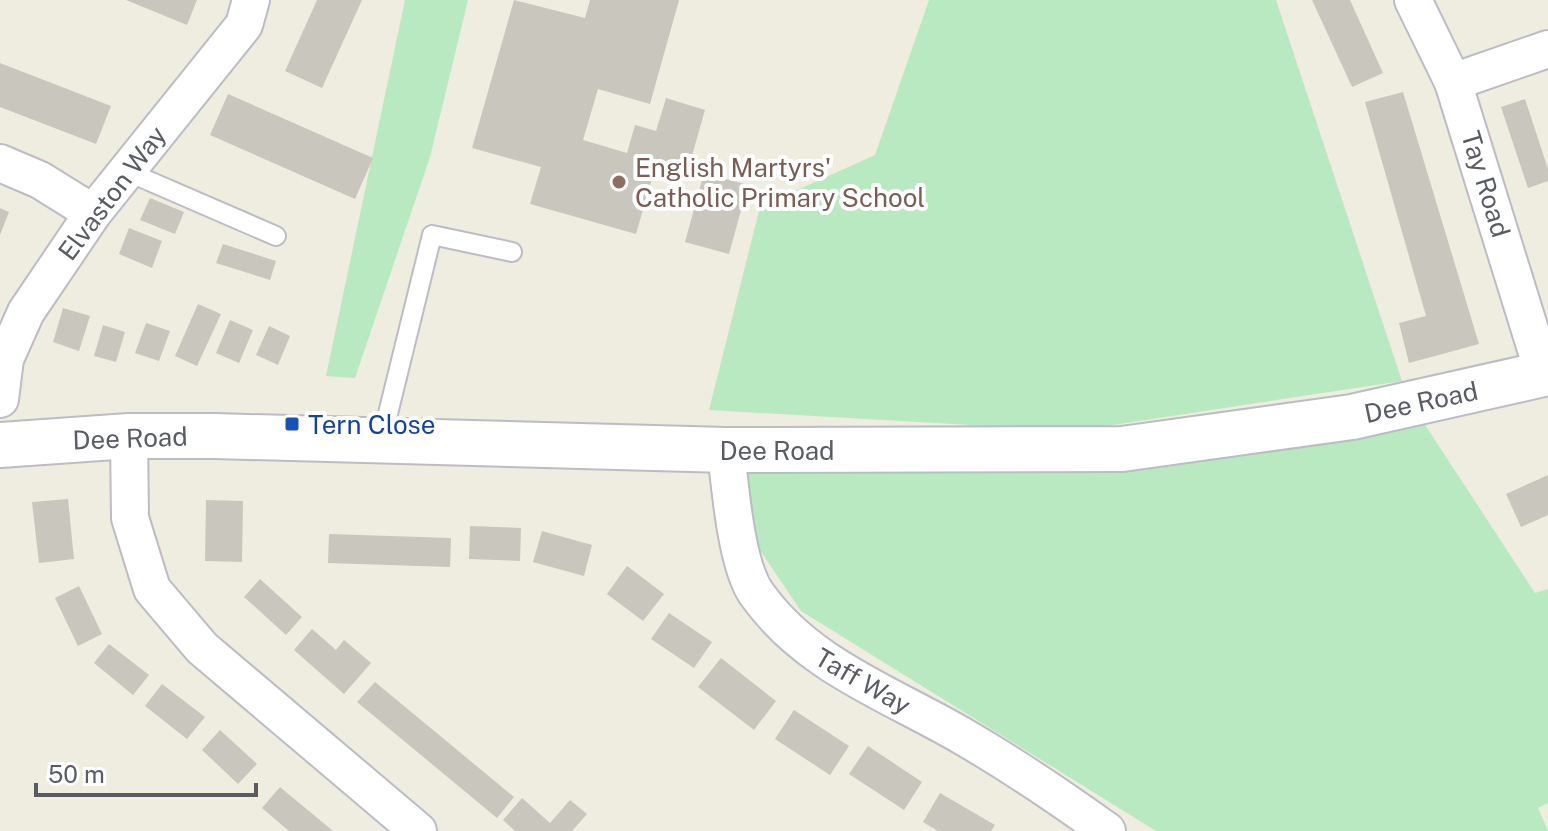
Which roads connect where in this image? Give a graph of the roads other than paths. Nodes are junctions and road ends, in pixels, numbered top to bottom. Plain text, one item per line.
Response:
1 (251, 0) edge
2 (1413, 0) edge
3 (1548, 49) edge
4 (1453, 82) junction
5 (0, 163) edge
6 (126, 171) junction
7 (93, 213) junction
8 (276, 236) dead end
9 (512, 252) dead end
10 (1546, 374) edge
11 (0, 399) edge
12 (129, 436) junction
13 (381, 442) junction
14 (0, 445) edge
15 (726, 450) junction
16 (418, 831) edge
17 (1107, 831) edge

1 - 6 street, Elvaston Way
2 - 4 street, Tay Road
3 - 4 street
4 - 10 street, Tay Road
5 - 7 street
6 - 7 street, Elvaston Way
6 - 8 lane
7 - 11 street, Elvaston Way
9 - 13 lane
10 - 15 street, Dee Road
12 - 13 street, Dee Road
12 - 14 street, Dee Road
12 - 16 street
13 - 15 street, Dee Road
15 - 17 street, Taff Way

